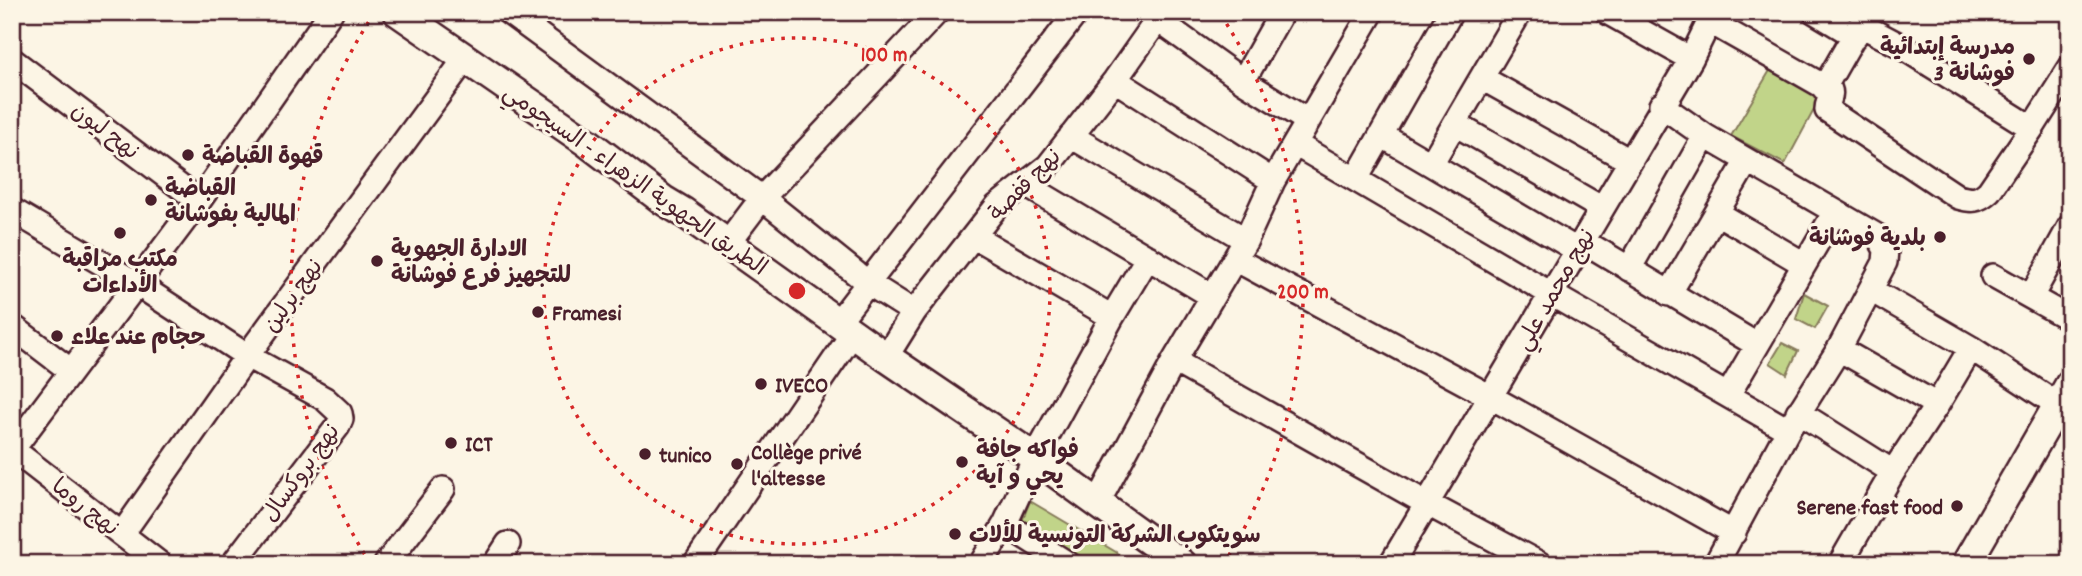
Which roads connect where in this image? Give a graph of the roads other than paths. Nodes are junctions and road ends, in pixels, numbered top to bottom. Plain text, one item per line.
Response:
1 (331, 12) edge
2 (398, 12) edge
3 (508, 12) edge
4 (937, 12) edge
5 (1077, 12) edge
6 (1372, 12) edge
7 (1451, 12) edge
8 (1520, 12) edge
9 (1607, 12) edge
10 (1815, 12) edge
11 (1711, 15) edge
12 (1161, 16) edge
13 (1273, 16) edge
14 (1855, 36) junction
15 (465, 59) junction
16 (1690, 59) junction
17 (12, 60) edge
18 (2070, 68) edge
19 (1482, 78) junction
20 (1115, 80) junction
21 (1243, 81) junction
22 (1824, 88) junction
23 (1661, 105) junction
24 (1308, 121) junction
25 (1455, 124) junction
26 (2032, 128) junction
27 (1381, 135) junction
28 (1071, 136) junction
29 (1705, 136) junction
30 (1295, 144) junction
31 (1630, 161) junction
32 (1747, 161) junction
33 (1431, 164) junction
34 (1356, 179) junction
35 (1273, 181) junction
36 (1026, 185) junction
37 (762, 198) junction
38 (199, 201) junction
39 (1601, 208) junction
40 (12, 210) edge
41 (1835, 212) junction
42 (1717, 213) junction
43 (2070, 226) edge
44 (975, 237) junction
45 (728, 243) junction
46 (1580, 246) junction
47 (1240, 249) junction
48 (1148, 257) junction
49 (1804, 264) junction
50 (1629, 269) junction
51 (1993, 276) dead end
52 (137, 284) junction
53 (868, 284) junction
54 (1871, 290) junction
55 (1669, 293) junction
56 (1551, 294) junction
57 (1212, 296) junction
58 (2031, 297) junction
59 (914, 312) junction
60 (1112, 317) junction
61 (2070, 319) edge
62 (12, 326) edge
63 (845, 328) junction
64 (1757, 345) junction
65 (1971, 348) junction
66 (1839, 349) junction
67 (247, 356) junction
68 (886, 357) junction
69 (1174, 361) junction
70 (71, 371) junction
71 (1728, 395) junction
72 (1491, 397) junction
73 (2066, 402) edge
74 (1937, 405) junction
75 (1793, 421) junction
76 (12, 449) edge
77 (1035, 458) junction
78 (1893, 472) junction
79 (443, 489) dead end
80 (1426, 503) junction
81 (1097, 504) junction
82 (1005, 524) junction
83 (1734, 533) junction
84 (122, 534) junction
85 (508, 544) dead end
86 (160, 564) edge
87 (233, 564) edge
88 (386, 564) edge
89 (495, 564) edge
90 (695, 564) edge
91 (981, 564) edge
92 (1068, 564) edge
93 (1182, 564) edge
94 (1391, 564) edge
95 (1540, 564) edge
96 (1716, 564) edge
97 (1840, 564) edge
98 (1966, 564) edge
99 (1986, 564) edge

1 - 38 street
2 - 15 main road, الطريق الجهوية الزهراء - السيجومي
3 - 37 street
4 - 37 street
5 - 53 street
6 - 24 street
7 - 27 street
8 - 19 street
9 - 16 street
10 - 14 street
11 - 16 street, نهج محمد علي
11 - 22 street
12 - 20 street, نهج قفصة
12 - 21 street
13 - 21 street
14 - 22 street
14 - 26 street
15 - 45 main road, الطريق الجهوية الزهراء - السيجومي
15 - 67 street, نهج برلين
16 - 23 street, نهج محمد علي
17 - 38 street, نهح ليون
18 - 26 street
19 - 25 street
19 - 31 street
20 - 28 street, نهج قفصة
20 - 35 street
21 - 24 street
22 - 26 street
23 - 29 street
23 - 31 street, نهج محمد علي
24 - 30 street
25 - 33 street
25 - 39 street
27 - 33 street
27 - 34 street
28 - 36 street, نهج قفصة
28 - 47 street
29 - 32 street
29 - 50 street
30 - 34 street
30 - 35 street
31 - 39 street, نهج محمد علي
32 - 41 street
32 - 42 street
33 - 46 street
34 - 56 street
35 - 47 street
36 - 44 street, نهج قفصة
36 - 48 street
37 - 45 street
37 - 53 street
38 - 52 street
39 - 46 street, نهج محمد علي
40 - 52 street
41 - 49 street
41 - 54 street
42 - 49 street
42 - 55 street
43 - 58 street
44 - 59 street, نهج قفصة
44 - 60 street
45 - 63 main road, الطريق الجهوية الزهراء - السيجومي
46 - 50 street
46 - 56 street, نهج محمد علي
47 - 57 street
47 - 72 street
48 - 57 street
48 - 60 street
49 - 64 street
50 - 55 street
51 - 58 street
52 - 67 street
52 - 70 street
53 - 59 street
53 - 63 street
54 - 65 street
54 - 66 street
55 - 64 street
56 - 71 street
56 - 72 street, نهج محمد علي
57 - 69 street
58 - 61 street
59 - 68 street, نهج قفصة
60 - 77 street
62 - 70 street
63 - 68 main road, الطريق الجهوية الزهراء - السيجومي
63 - 90 street
64 - 71 street
65 - 73 street
65 - 74 street
66 - 74 street
66 - 75 street
67 - 84 street, نهج برلين
67 - 87 street, نهج بروكسال
68 - 77 main road, الطريق الجهوية الزهراء - السيجومي
69 - 80 street
69 - 81 street
70 - 76 street
71 - 75 street
72 - 80 street, نهج محمد علي
72 - 83 street
73 - 98 main road
73 - 99 main road
74 - 78 street
75 - 78 street
75 - 83 street
76 - 84 street, نهج روما
77 - 81 main road, الطريق الجهوية الزهراء - السيجومي
77 - 82 street
78 - 97 street
79 - 88 street
80 - 94 street, نهج محمد علي
80 - 95 street
81 - 93 main road, الطريق الجهوية الزهراء - السيجومي
82 - 91 street
82 - 92 street
83 - 96 street
84 - 86 street, نهج روما
85 - 89 street

